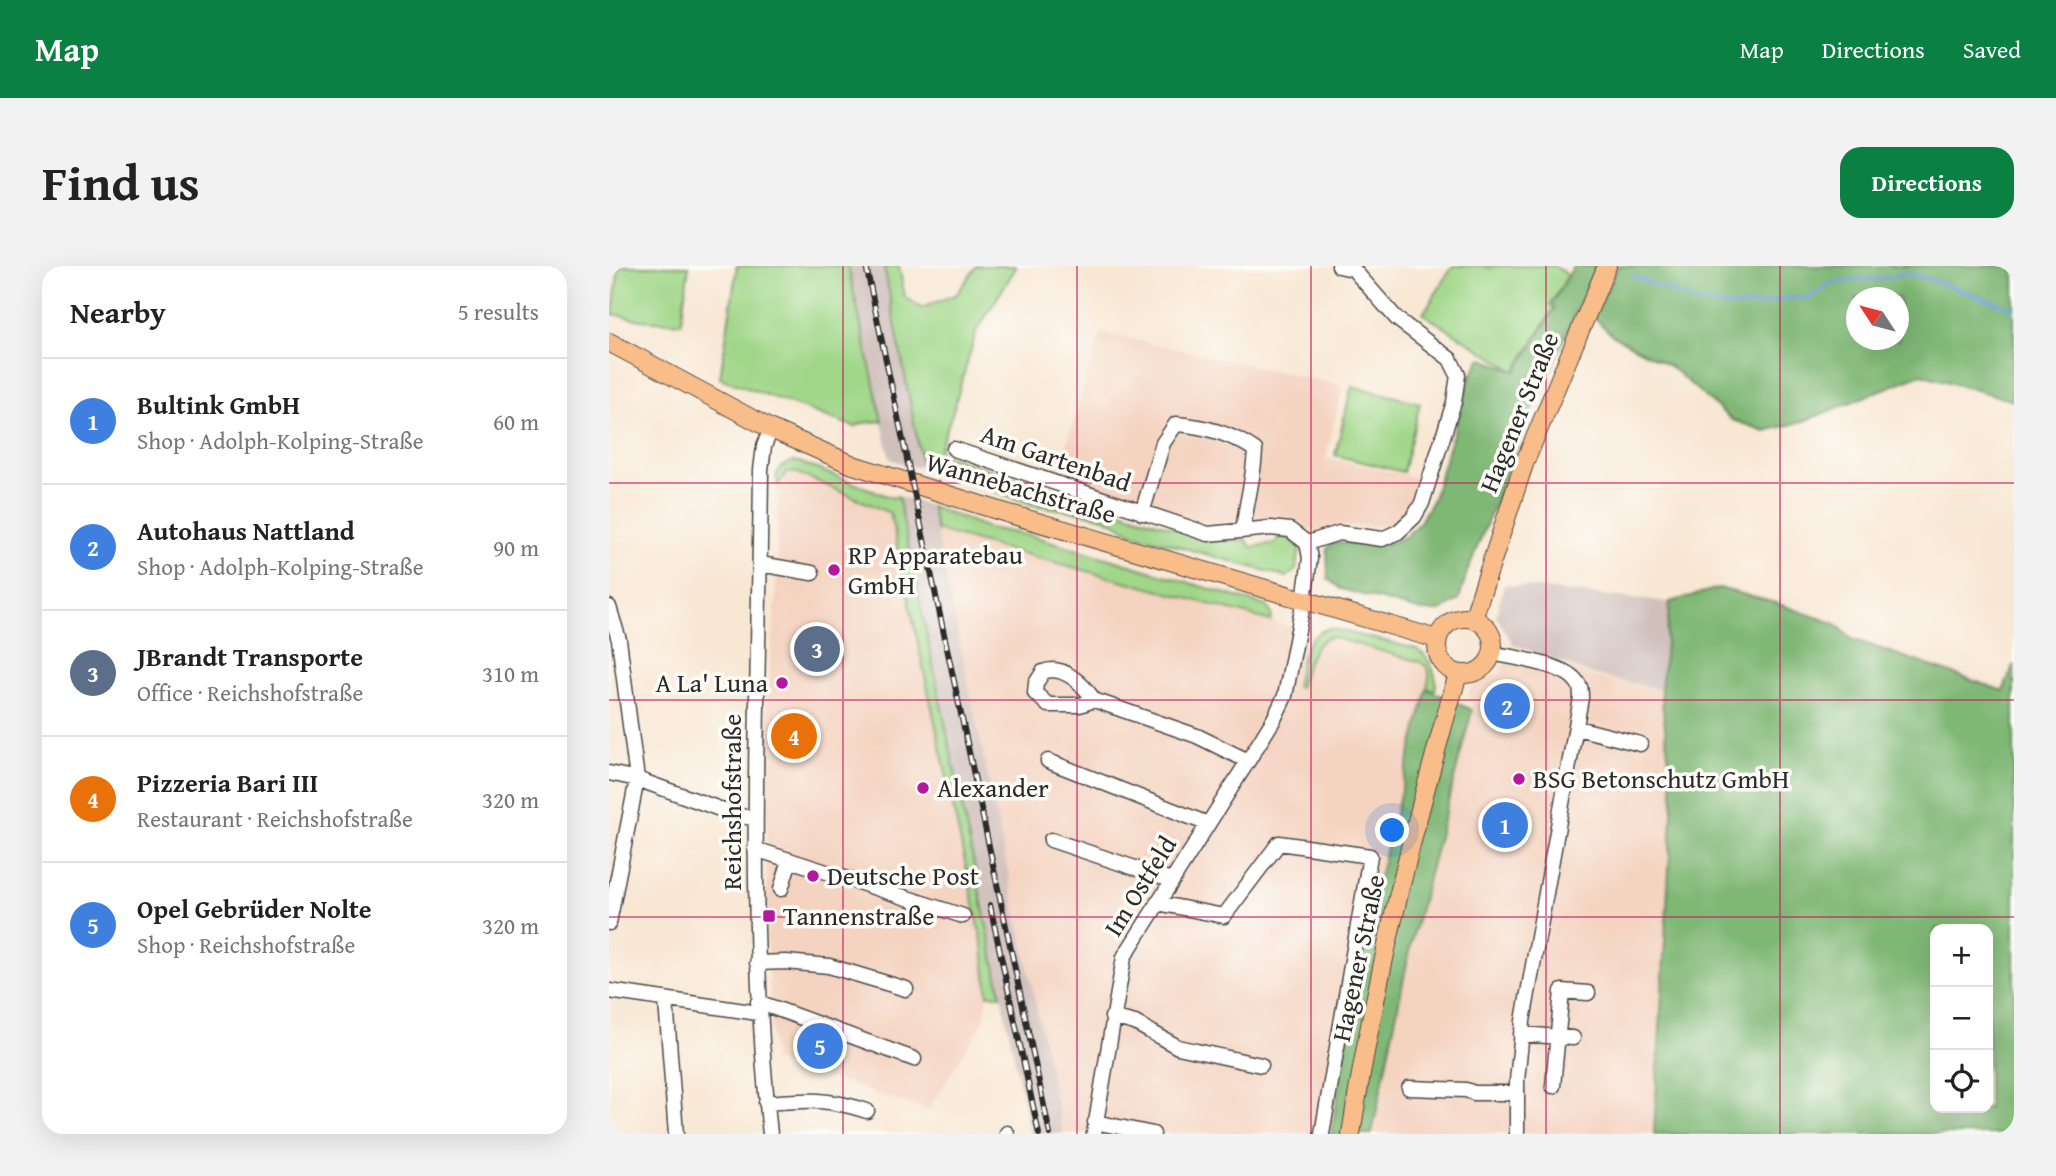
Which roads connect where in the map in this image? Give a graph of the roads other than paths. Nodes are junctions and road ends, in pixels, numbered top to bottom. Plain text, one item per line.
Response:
1 (1339, 266) edge
2 (1605, 271) edge
3 (609, 342) edge
4 (771, 429) junction
5 (954, 449) dead end
6 (1142, 513) junction
7 (1243, 531) junction
8 (1307, 543) junction
9 (759, 564) junction
10 (812, 573) dead end
11 (1304, 600) junction
12 (609, 607) edge
13 (1473, 619) junction
14 (1437, 639) junction
15 (1492, 653) junction
16 (1458, 674) junction
17 (1094, 700) dead end
18 (1577, 728) junction
19 (1640, 744) dead end
20 (1048, 761) dead end
21 (1248, 761) junction
22 (609, 773) edge
23 (638, 779) junction
24 (755, 818) junction
25 (1208, 824) junction
26 (1051, 840) dead end
27 (755, 849) junction
28 (790, 860) junction
29 (1171, 880) junction
30 (781, 889) dead end
31 (1157, 903) junction
32 (964, 916) dead end
33 (609, 923) edge
34 (757, 963) junction
35 (906, 989) dead end
36 (609, 991) edge
37 (1588, 993) dead end
38 (666, 1001) junction
39 (758, 1008) junction
40 (1112, 1017) junction
41 (1521, 1034) junction
42 (1557, 1037) junction
43 (1573, 1038) dead end
44 (913, 1059) dead end
45 (1261, 1065) dead end
46 (1553, 1086) dead end
47 (1409, 1088) dead end
48 (1517, 1093) junction
49 (766, 1103) junction
50 (867, 1111) dead end
51 (1094, 1128) edge
52 (676, 1134) edge
53 (770, 1134) edge
54 (1153, 1134) edge
55 (1322, 1134) edge
56 (1351, 1134) edge
57 (1517, 1134) edge

1 - 8 street
2 - 13 main road, Hagener Straße
3 - 4 main road, Wannebachstraße
4 - 9 street, Reichshofstraße
4 - 11 main road, Wannebachstraße
5 - 6 street, Am Gartenbad
6 - 7 street, Am Gartenbad
6 - 7 street, Am Gartenbad
7 - 8 street, Am Gartenbad
8 - 11 street
9 - 10 street
9 - 24 street, Reichshofstraße
11 - 14 main road, Wannebachstraße
11 - 21 street, Im Ostfeld
12 - 23 street
13 - 14 main road
13 - 15 main road
14 - 16 main road
15 - 16 main road
15 - 18 street
16 - 56 main road, Hagener Straße
17 - 21 street
18 - 19 street
18 - 41 street
20 - 25 street
21 - 25 street, Im Ostfeld
22 - 23 street
23 - 24 street
23 - 33 street
24 - 27 street, Reichshofstraße
25 - 29 street, Im Ostfeld
26 - 29 street
27 - 28 street
27 - 34 street, Reichshofstraße
28 - 30 street
28 - 32 street
29 - 31 street, Im Ostfeld
31 - 40 street, Im Ostfeld
31 - 55 street
34 - 35 street
34 - 39 street, Reichshofstraße
36 - 38 street
37 - 42 street
38 - 39 street
38 - 52 street
39 - 44 street
39 - 49 street, Reichshofstraße
40 - 45 street
40 - 51 street, Im Ostfeld
41 - 42 street
41 - 48 street
42 - 43 street
42 - 46 street
47 - 48 street
48 - 57 street
49 - 50 street
49 - 53 street, Reichshofstraße
51 - 54 street

